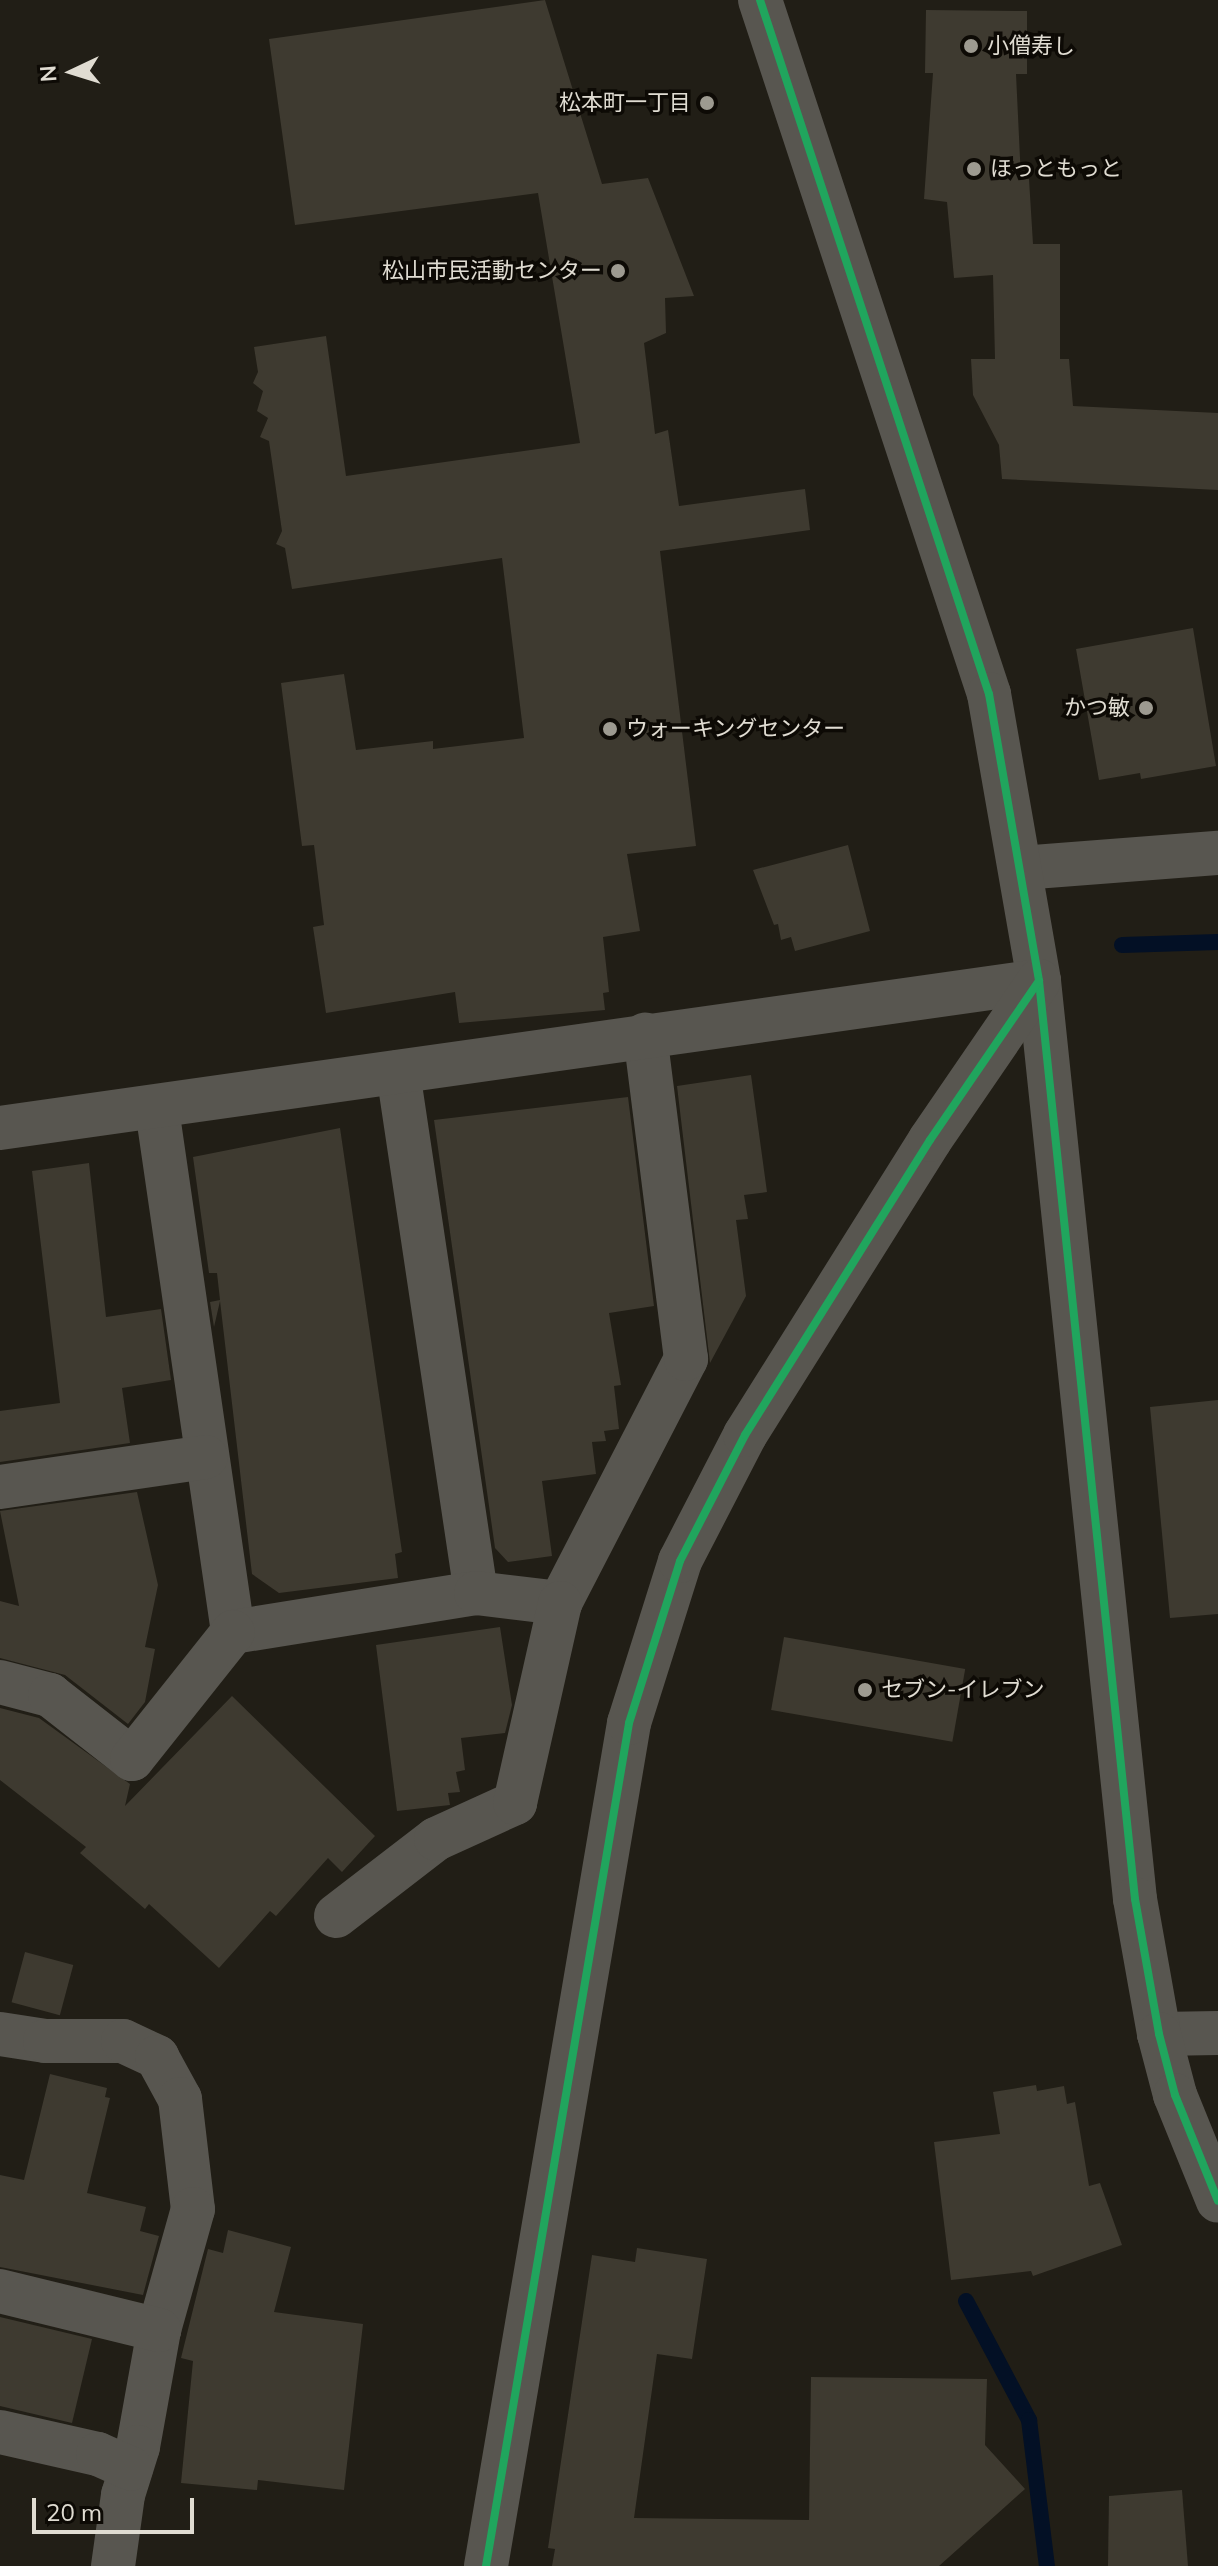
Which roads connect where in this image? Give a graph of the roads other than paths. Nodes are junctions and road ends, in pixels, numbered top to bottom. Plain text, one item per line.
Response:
1 (760, 0) edge
2 (1218, 853) edge
3 (1021, 868) junction
4 (1039, 981) junction
5 (645, 1035) junction
6 (398, 1072) junction
7 (157, 1109) junction
8 (0, 1128) edge
9 (206, 1457) junction
10 (0, 1487) edge
11 (476, 1593) junction
12 (560, 1603) junction
13 (233, 1632) junction
14 (0, 1682) edge
15 (336, 1916) dead end
16 (1218, 2033) edge
17 (0, 2034) edge
18 (1159, 2034) junction
19 (1218, 2201) edge
20 (0, 2291) edge
21 (159, 2330) junction
22 (0, 2432) edge
23 (131, 2469) junction
24 (113, 2566) edge
25 (486, 2566) edge

1 - 3 street
2 - 3 street
3 - 4 street
4 - 5 street
4 - 18 street
4 - 25 street
5 - 6 street
5 - 12 street
6 - 7 street
6 - 11 street
7 - 8 street
7 - 9 street
9 - 10 street
9 - 13 street
11 - 12 street
11 - 13 street
12 - 15 street
13 - 14 street
16 - 18 street
17 - 21 street
18 - 19 street
20 - 21 street
21 - 23 street
22 - 23 street
23 - 24 street

